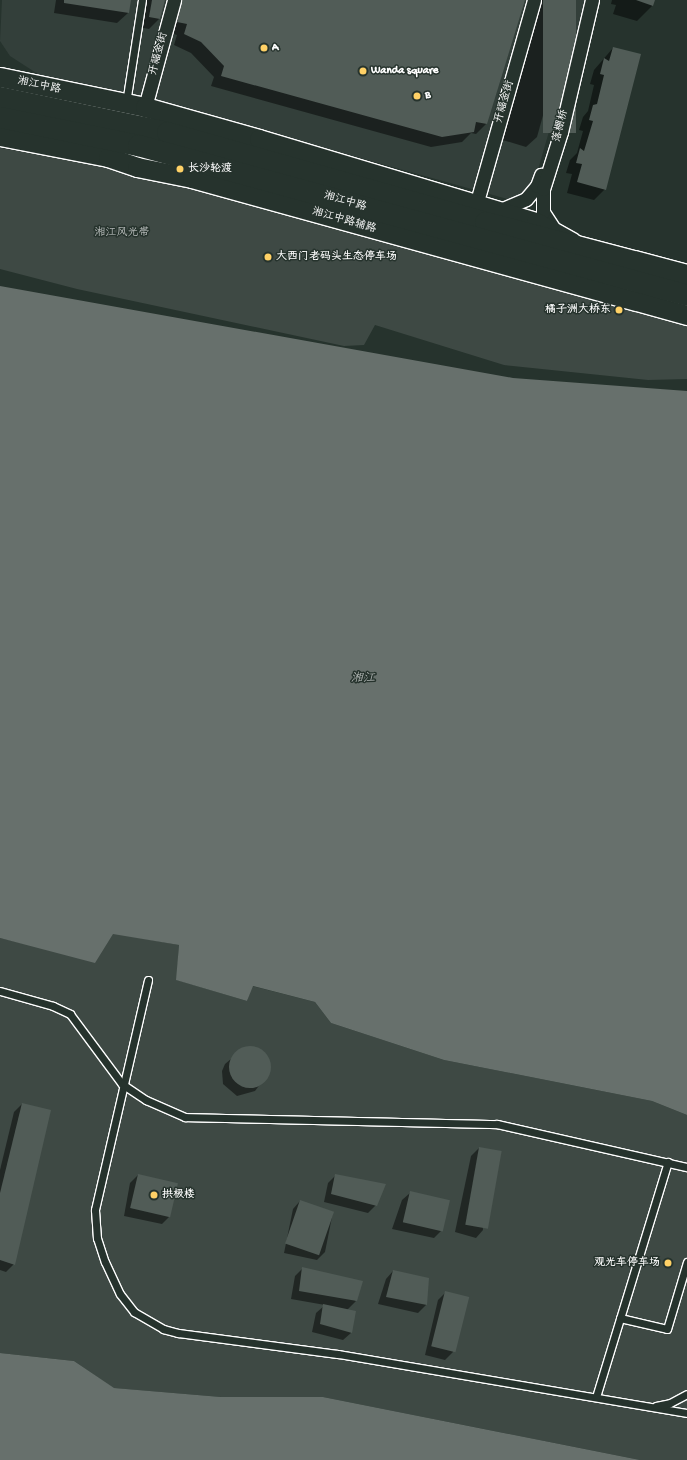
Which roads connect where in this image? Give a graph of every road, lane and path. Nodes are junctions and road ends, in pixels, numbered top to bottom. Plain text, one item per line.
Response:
1 (142, 0) edge
2 (174, 0) edge
3 (534, 0) edge
4 (592, 0) edge
5 (587, 16) junction
6 (0, 77) edge
7 (0, 97) edge
8 (126, 103) junction
9 (145, 107) junction
10 (0, 117) edge
11 (0, 136) edge
12 (476, 205) junction
13 (497, 211) junction
14 (557, 232) junction
15 (582, 248) junction
16 (685, 272) edge
17 (687, 296) edge
18 (687, 315) edge
19 (148, 980) dead end
20 (0, 991) edge
21 (122, 1084) junction
22 (668, 1162) junction
23 (687, 1167) edge
24 (687, 1262) edge
25 (620, 1318) junction
26 (687, 1394) edge
27 (596, 1398) junction
28 (650, 1406) junction
29 (687, 1413) edge

1 - 8 lane
2 - 9 street, 开福金街
3 - 12 street, 开福金街
4 - 5 street, 落棚桥
5 - 13 street, 落棚桥
5 - 14 street, 落棚桥
6 - 8 street, 湘江中路
7 - 15 main road, 湘江中路
8 - 9 street, 湘江中路
9 - 12 street, 湘江中路
10 - 17 main road, 湘江中路
11 - 18 street, 湘江中路辅路
12 - 13 street, 湘江中路
13 - 14 street, 湘江中路
14 - 15 street, 湘江中路
15 - 16 main road, 湘江中路
19 - 21 lane
20 - 21 lane
21 - 22 lane
21 - 27 lane
22 - 23 lane
22 - 25 lane
24 - 25 lane
25 - 27 lane
26 - 28 lane
27 - 28 lane
28 - 29 lane

